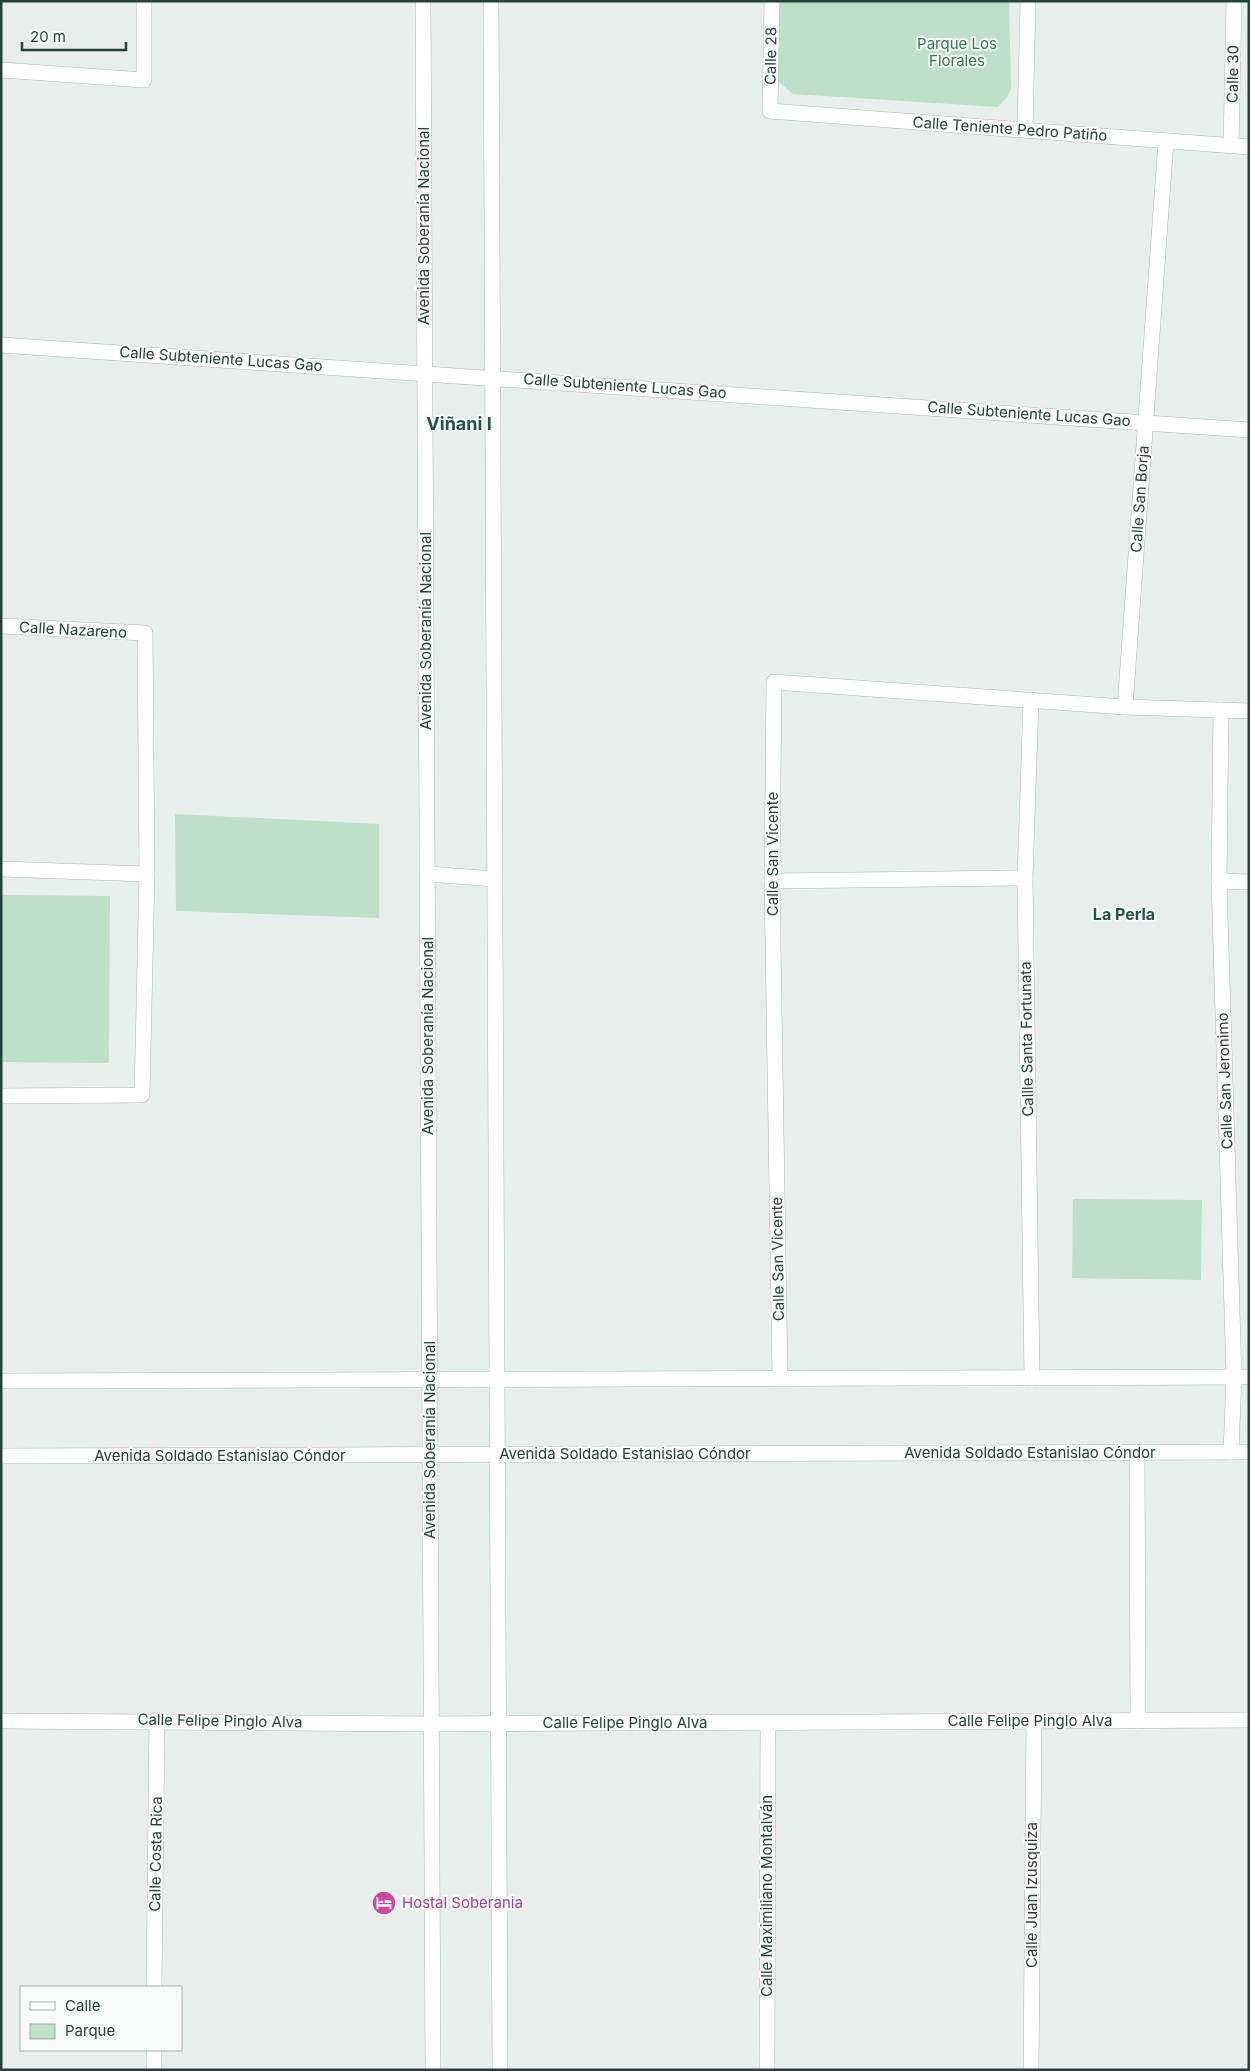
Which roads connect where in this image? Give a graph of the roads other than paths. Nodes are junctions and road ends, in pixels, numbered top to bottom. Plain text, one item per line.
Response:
1 (144, 1) edge
2 (423, 1) edge
3 (490, 1) edge
4 (772, 1) edge
5 (1028, 1) edge
6 (1234, 1) edge
7 (1, 70) edge
8 (770, 111) joint
9 (1025, 130) junction
10 (1166, 141) junction
11 (1231, 146) junction
12 (1249, 147) edge
13 (1, 345) edge
14 (425, 372) junction
15 (492, 377) junction
16 (1146, 422) junction
17 (1249, 430) edge
18 (1, 626) edge
19 (1031, 700) junction
20 (1125, 707) junction
21 (1222, 710) junction
22 (1249, 711) edge
23 (1, 869) edge
24 (147, 874) junction
25 (428, 874) junction
26 (1025, 878) junction
27 (495, 879) junction
28 (772, 881) junction
29 (1218, 881) junction
30 (1249, 882) edge
31 (1, 1096) edge
32 (1242, 1377) edge
33 (780, 1378) junction
34 (1032, 1378) junction
35 (430, 1379) junction
36 (497, 1380) junction
37 (1, 1381) edge
38 (1137, 1452) junction
39 (1231, 1452) junction
40 (1249, 1452) edge
41 (430, 1454) junction
42 (498, 1455) junction
43 (1, 1456) edge
44 (157, 1720) junction
45 (1249, 1720) edge
46 (1, 1721) edge
47 (1034, 1721) junction
48 (1138, 1721) junction
49 (768, 1722) junction
50 (499, 1723) junction
51 (431, 1724) junction
52 (154, 1986) edge
53 (154, 2051) edge
54 (154, 2070) edge
55 (433, 2070) edge
56 (500, 2070) edge
57 (767, 2070) edge
58 (1031, 2070) edge

1 - 7 street
2 - 14 street, Avenida Soberanía Nacional
3 - 15 street
4 - 8 street, Calle 28
5 - 9 street
6 - 11 street, Calle 30
8 - 9 street, Calle Teniente Pedro Patiño
9 - 10 street, Calle Teniente Pedro Patiño
10 - 11 street, Calle Teniente Pedro Patiño
10 - 16 street, Calle San Borja
11 - 12 street, Calle Teniente Pedro Patiño
13 - 14 street, Calle Subteniente Lucas Gao
14 - 15 street, Calle Subteniente Lucas Gao
14 - 25 street, Avenida Soberanía Nacional
15 - 16 street, Calle Subteniente Lucas Gao
15 - 27 street
16 - 17 street, Calle Subteniente Lucas Gao
16 - 20 street, Calle San Borja
18 - 24 street, Calle Nazareno
19 - 20 street, Calle San Vicente
19 - 26 street, Callle Santa Fortunata
19 - 28 street, Calle San Vicente
20 - 21 street, Calle San Vicente
21 - 22 street, Calle San Vicente
21 - 29 street, Calle San Jeronimo
23 - 24 street
24 - 31 street
25 - 27 street
25 - 35 street, Avenida Soberanía Nacional
26 - 28 street
26 - 34 street, Callle Santa Fortunata
27 - 36 street
28 - 33 street, Calle San Vicente
29 - 30 street
29 - 32 street, Calle San Jeronimo
32 - 34 street
32 - 39 street, Calle San Jeronimo
33 - 34 street
33 - 36 street
35 - 36 street
35 - 37 street
35 - 41 street, Avenida Soberanía Nacional
36 - 42 street
38 - 39 street, Avenida Soldado Estanislao Cóndor
38 - 42 street, Avenida Soldado Estanislao Cóndor
38 - 48 street
39 - 40 street, Avenida Soldado Estanislao Cóndor
41 - 42 street, Avenida Soldado Estanislao Cóndor
41 - 43 street, Avenida Soldado Estanislao Cóndor
41 - 51 street, Avenida Soberanía Nacional
42 - 50 street
44 - 46 street, Calle Felipe Pinglo Alva
44 - 51 street, Calle Felipe Pinglo Alva
44 - 52 street, Calle Costa Rica
45 - 48 street, Calle Felipe Pinglo Alva
47 - 48 street, Calle Felipe Pinglo Alva
47 - 49 street, Calle Felipe Pinglo Alva
47 - 58 street, Calle Juan Izusquiza
49 - 50 street, Calle Felipe Pinglo Alva
49 - 57 street, Calle Maximiliano Montalván
50 - 51 street, Calle Felipe Pinglo Alva
50 - 56 street
51 - 55 street, Avenida Soberanía Nacional
53 - 54 street

